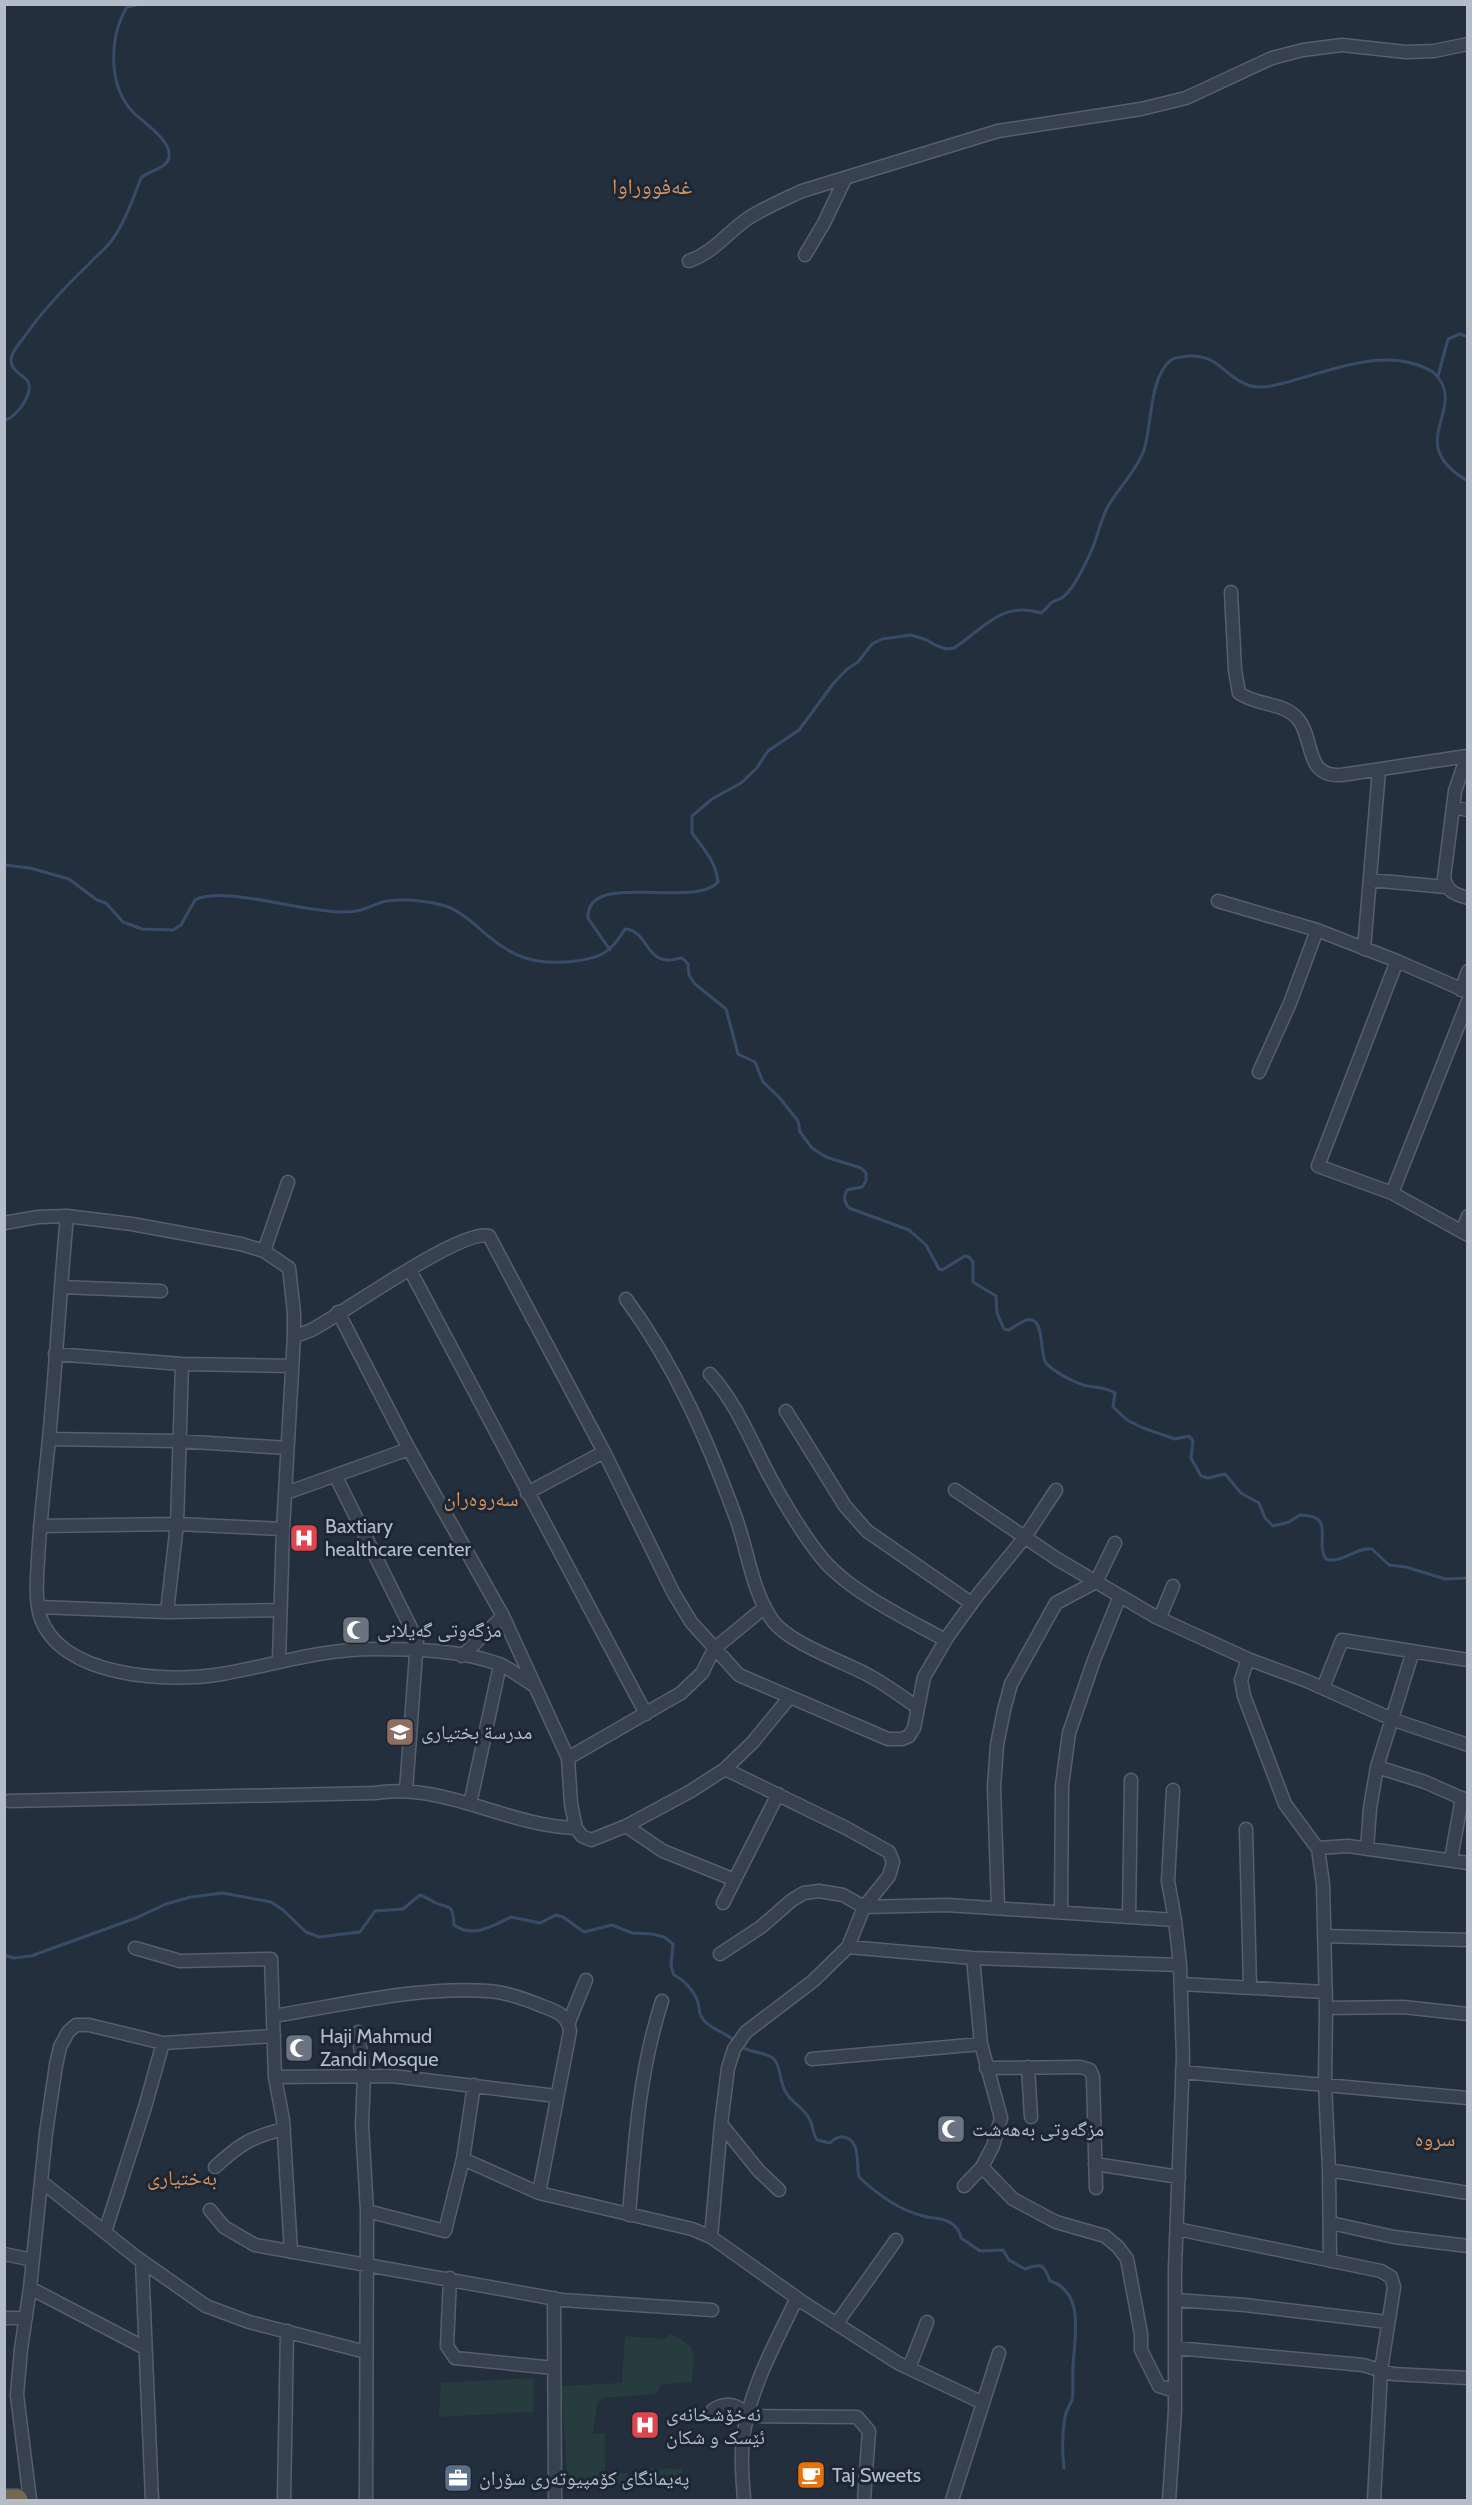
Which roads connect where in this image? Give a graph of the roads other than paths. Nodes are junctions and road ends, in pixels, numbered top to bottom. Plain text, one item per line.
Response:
1 (1467, 44) edge
2 (844, 179) junction
3 (805, 255) dead end
4 (689, 261) dead end
5 (1231, 592) dead end
6 (1467, 756) edge
7 (1379, 770) junction
8 (1453, 807) junction
9 (1467, 810) edge
10 (1370, 880) junction
11 (1446, 887) junction
12 (1467, 898) edge
13 (1218, 902) dead end
14 (1317, 930) junction
15 (1364, 949) junction
16 (1397, 961) junction
17 (1467, 972) edge
18 (1464, 991) edge
19 (1467, 1001) edge
20 (1258, 1072) dead end
21 (288, 1182) dead end
22 (1392, 1193) junction
23 (67, 1216) junction
24 (1467, 1216) edge
25 (4, 1223) edge
26 (1465, 1233) edge
27 (264, 1251) junction
28 (410, 1270) junction
29 (61, 1287) junction
30 (161, 1291) dead end
31 (626, 1299) dead end
32 (338, 1312) junction
33 (294, 1336) junction
34 (55, 1354) junction
35 (182, 1364) junction
36 (292, 1366) junction
37 (710, 1374) dead end
38 (786, 1411) dead end
39 (49, 1439) junction
40 (178, 1442) junction
41 (287, 1448) junction
42 (409, 1449) junction
43 (604, 1452) junction
44 (336, 1477) junction
45 (955, 1490) dead end
46 (1056, 1490) dead end
47 (286, 1493) junction
48 (527, 1493) junction
49 (177, 1524) junction
50 (40, 1526) junction
51 (283, 1529) junction
52 (1025, 1537) junction
53 (1115, 1543) dead end
54 (1096, 1582) junction
55 (1173, 1586) dead end
56 (1120, 1596) junction
57 (971, 1603) junction
58 (765, 1606) junction
59 (39, 1607) junction
60 (280, 1610) junction
61 (167, 1612) junction
62 (503, 1616) junction
63 (1156, 1617) junction
64 (945, 1640) junction
65 (714, 1649) junction
66 (417, 1651) junction
67 (1413, 1651) junction
68 (462, 1656) junction
69 (1248, 1659) junction
70 (279, 1660) junction
71 (1467, 1660) edge
72 (500, 1665) junction
73 (535, 1686) junction
74 (1323, 1688) junction
75 (789, 1698) junction
76 (917, 1707) junction
77 (646, 1714) junction
78 (1394, 1720) junction
79 (1467, 1742) edge
80 (568, 1758) junction
81 (1377, 1767) junction
82 (725, 1769) junction
83 (1131, 1780) dead end
84 (406, 1791) junction
85 (1173, 1791) dead end
86 (778, 1794) junction
87 (1465, 1799) edge
88 (9, 1801) dead end
89 (470, 1804) junction
90 (626, 1826) junction
91 (576, 1827) junction
92 (1246, 1829) dead end
93 (1318, 1848) junction
94 (1367, 1849) junction
95 (1451, 1859) junction
96 (1467, 1863) edge
97 (735, 1880) junction
98 (723, 1903) dead end
99 (864, 1907) junction
100 (999, 1908) junction
101 (1061, 1911) junction
102 (1129, 1916) junction
103 (1175, 1920) junction
104 (1324, 1936) junction
105 (1467, 1940) edge
106 (848, 1947) junction
107 (135, 1948) dead end
108 (720, 1954) dead end
109 (973, 1958) junction
110 (1180, 1965) junction
111 (586, 1980) dead end
112 (1181, 1984) junction
113 (1250, 1986) junction
114 (1326, 1992) junction
115 (662, 2001) dead end
116 (1326, 2008) junction
117 (1467, 2013) edge
118 (273, 2016) junction
119 (569, 2022) junction
120 (358, 2032) dead end
121 (274, 2037) junction
122 (163, 2043) junction
123 (981, 2044) junction
124 (812, 2060) dead end
125 (1028, 2067) junction
126 (986, 2068) junction
127 (1182, 2072) junction
128 (364, 2075) junction
129 (275, 2077) junction
130 (1325, 2084) junction
131 (474, 2085) junction
132 (556, 2096) junction
133 (1467, 2098) edge
134 (1031, 2116) dead end
135 (721, 2124) junction
136 (284, 2129) junction
137 (463, 2159) junction
138 (1095, 2164) junction
139 (215, 2167) dead end
140 (982, 2167) junction
141 (1329, 2170) junction
142 (1179, 2177) junction
143 (42, 2182) junction
144 (964, 2186) dead end
145 (1096, 2188) dead end
146 (779, 2190) dead end
147 (539, 2193) junction
148 (1467, 2193) edge
149 (210, 2210) dead end
150 (367, 2211) junction
151 (629, 2215) junction
152 (1331, 2223) junction
153 (1177, 2229) junction
154 (105, 2232) junction
155 (711, 2237) junction
156 (896, 2240) dead end
157 (1467, 2246) edge
158 (291, 2252) junction
159 (4, 2254) edge
160 (33, 2260) junction
161 (142, 2261) junction
162 (1330, 2261) junction
163 (367, 2265) junction
164 (450, 2278) junction
165 (30, 2288) junction
166 (554, 2298) junction
167 (797, 2298) junction
168 (1176, 2300) junction
169 (712, 2310) dead end
170 (4, 2318) edge
171 (26, 2318) junction
172 (927, 2322) dead end
173 (1388, 2322) junction
174 (837, 2323) junction
175 (287, 2331) junction
176 (145, 2348) junction
177 (1176, 2348) junction
178 (366, 2352) junction
179 (999, 2353) dead end
180 (554, 2368) junction
181 (909, 2368) junction
182 (1381, 2370) junction
183 (1467, 2378) edge
184 (1175, 2391) junction
185 (983, 2403) junction
186 (713, 2410) dead end
187 (748, 2416) junction
188 (4, 2500) edge
189 (16, 2500) edge
190 (30, 2500) edge
191 (152, 2500) edge
192 (284, 2500) edge
193 (366, 2500) edge
194 (555, 2500) edge
195 (744, 2500) edge
196 (864, 2500) edge
197 (952, 2500) edge
198 (1169, 2500) edge
199 (1374, 2500) edge

1 - 2 street
2 - 3 street
2 - 4 street
5 - 7 street
6 - 7 street
6 - 8 street
7 - 10 street
8 - 9 street
8 - 11 street
10 - 11 street
10 - 15 street
11 - 12 street
13 - 14 street
14 - 15 street
14 - 20 street
15 - 16 street
16 - 18 street
16 - 22 street
17 - 18 street
19 - 22 street
21 - 27 street
22 - 26 street
23 - 25 street
23 - 27 street
23 - 29 street
24 - 26 street
27 - 33 street
28 - 32 street
28 - 43 street
28 - 48 street
29 - 30 street
29 - 34 street
31 - 58 street
32 - 33 street
32 - 42 street
33 - 36 street
34 - 35 street
34 - 39 street
35 - 36 street
35 - 40 street
36 - 41 street
37 - 64 street
38 - 57 street
39 - 40 street
39 - 50 street
40 - 41 street
40 - 49 street
41 - 47 street
42 - 44 street
42 - 62 street
43 - 48 street
43 - 65 street
44 - 47 street
44 - 66 street
45 - 52 street
46 - 52 street
47 - 51 street
48 - 77 street
49 - 50 street
49 - 51 street
49 - 61 street
50 - 59 street
51 - 60 street
52 - 54 street
52 - 57 street
53 - 54 street
54 - 56 street
54 - 100 street
55 - 63 street
56 - 63 street
56 - 101 street
57 - 64 street
58 - 65 street
58 - 76 street
59 - 61 street
59 - 70 street
60 - 61 street
60 - 70 street
62 - 68 street
62 - 73 street
63 - 69 street
64 - 76 street
65 - 75 street
65 - 77 street
66 - 68 street
66 - 70 street
66 - 84 street
67 - 71 street
67 - 74 street
67 - 78 street
68 - 72 street
69 - 74 street
69 - 93 street
72 - 73 street
72 - 89 street
73 - 80 street
74 - 78 street
75 - 76 street
75 - 82 street
77 - 80 street
78 - 79 street
78 - 81 street
80 - 91 street
81 - 87 street
81 - 94 street
82 - 86 street
82 - 90 street
83 - 102 street
84 - 88 street
84 - 89 street
85 - 103 street
86 - 97 street
86 - 99 street
87 - 95 street
89 - 91 street
90 - 91 street
90 - 97 street
92 - 113 street
93 - 94 street
93 - 104 street
94 - 95 street
95 - 96 street
97 - 98 street
99 - 100 street
99 - 106 street
99 - 108 street
100 - 101 street
101 - 102 street
102 - 103 street
103 - 110 street
104 - 105 street
104 - 114 street
106 - 109 street
106 - 135 street
107 - 118 street
109 - 110 street
109 - 123 street
110 - 112 street
111 - 119 street
112 - 113 street
112 - 127 street
113 - 114 street
114 - 116 street
115 - 151 street
116 - 117 street
116 - 130 street
118 - 119 street
118 - 121 street
119 - 132 street
120 - 128 street
121 - 122 street
121 - 129 street
122 - 143 street
122 - 154 street
123 - 124 street
123 - 126 street
125 - 126 street
125 - 134 street
125 - 138 street
126 - 140 street
127 - 130 street
127 - 142 street
128 - 129 street
128 - 131 street
128 - 150 street
129 - 136 street
130 - 133 street
130 - 141 street
131 - 132 street
131 - 137 street
132 - 147 street
135 - 146 street
135 - 155 street
136 - 139 street
136 - 158 street
137 - 147 street
137 - 150 street
138 - 142 street
138 - 145 street
140 - 144 street
140 - 184 street
141 - 148 street
141 - 152 street
142 - 153 street
143 - 154 street
143 - 160 street
147 - 151 street
149 - 158 street
150 - 163 street
151 - 155 street
152 - 157 street
152 - 162 street
153 - 162 street
153 - 168 street
154 - 161 street
155 - 167 street
156 - 174 street
158 - 163 street
159 - 160 street
160 - 165 street
161 - 175 street
161 - 176 street
162 - 173 street
163 - 164 street
163 - 178 street
164 - 166 street
164 - 180 street
165 - 171 street
165 - 176 street
166 - 169 street
166 - 180 street
167 - 174 street
167 - 187 street
168 - 173 street
168 - 177 street
170 - 171 street
171 - 190 street
172 - 181 street
173 - 182 street
174 - 181 street
175 - 178 street
175 - 192 street
176 - 191 street
177 - 182 street
177 - 184 street
178 - 193 street
179 - 185 street
180 - 194 street
181 - 185 street
182 - 183 street
182 - 199 street
184 - 198 street
185 - 197 street
186 - 187 street
187 - 195 street
187 - 196 street
188 - 189 highway

